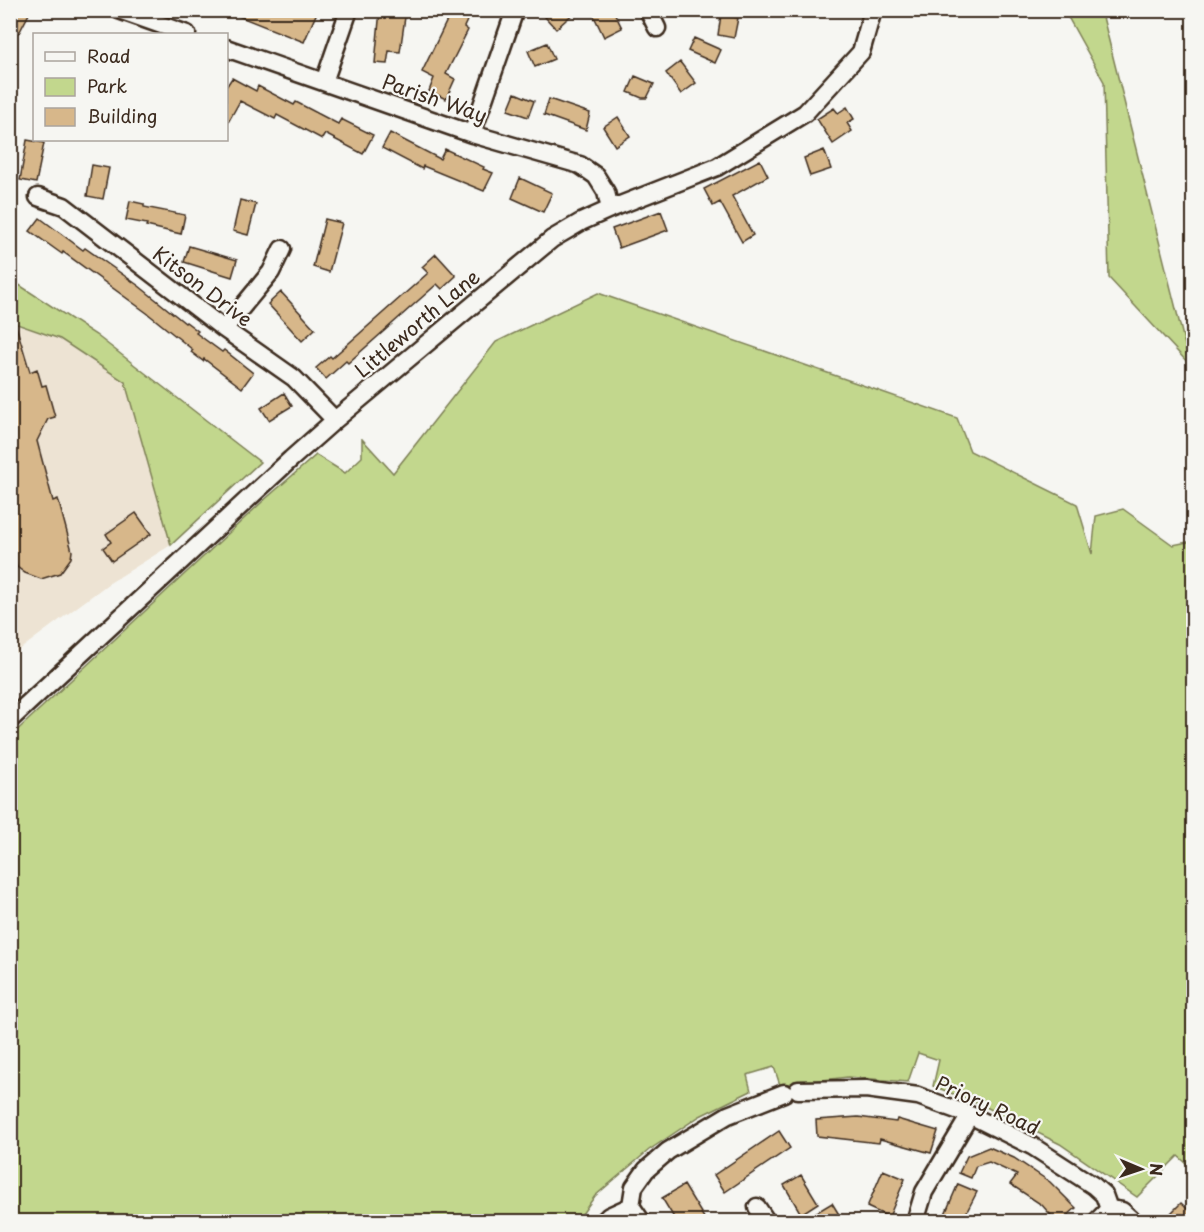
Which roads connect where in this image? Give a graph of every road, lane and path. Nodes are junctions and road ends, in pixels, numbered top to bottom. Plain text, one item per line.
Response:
1 (349, 10) edge
2 (515, 10) edge
3 (648, 10) edge
4 (873, 10) edge
5 (129, 12) edge
6 (657, 28) dead end
7 (184, 33) edge
8 (228, 49) edge
9 (324, 82) junction
10 (472, 134) junction
11 (38, 197) dead end
12 (610, 209) junction
13 (282, 249) dead end
14 (224, 329) junction
15 (335, 420) junction
16 (10, 720) edge
17 (970, 1115) junction
18 (631, 1206) junction
19 (757, 1207) dead end
20 (1109, 1209) junction
21 (603, 1221) edge
22 (642, 1221) edge
23 (767, 1221) edge
24 (915, 1221) edge
25 (1096, 1221) edge
26 (1134, 1221) edge

1 - 9 street
2 - 10 street
3 - 6 street
4 - 12 street, Littleworth Lane
5 - 7 street
8 - 9 street, Parish Way
9 - 10 street, Parish Way
10 - 12 street, Parish Way
11 - 14 street, Kitson Drive
12 - 15 street, Littleworth Lane
13 - 14 street
14 - 15 street, Kitson Drive
15 - 16 street, Littleworth Lane
17 - 18 street, Priory Road
17 - 20 street, Priory Road
17 - 24 street
18 - 21 street
18 - 22 street
19 - 23 street
20 - 25 street
20 - 26 street, Priory Road

